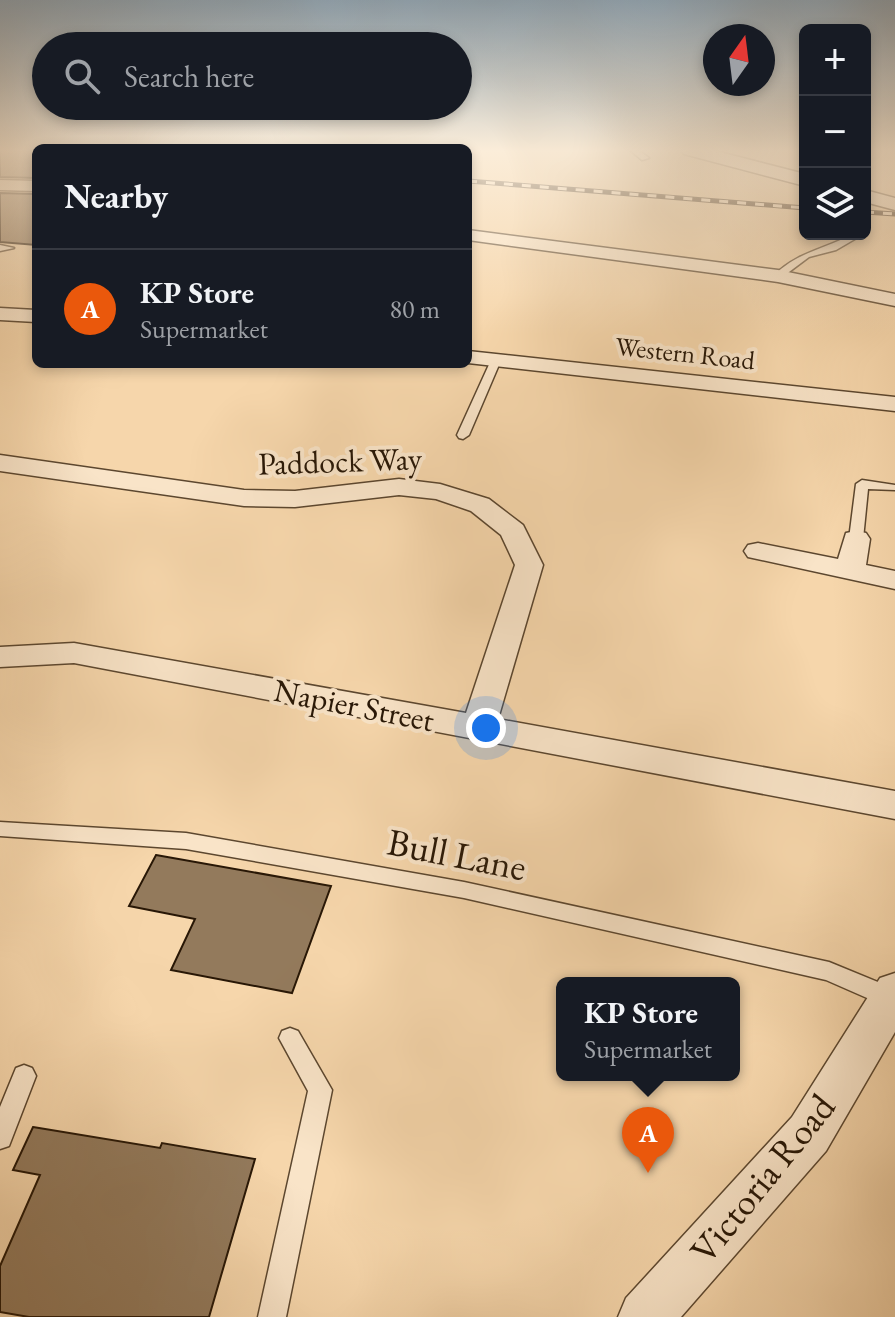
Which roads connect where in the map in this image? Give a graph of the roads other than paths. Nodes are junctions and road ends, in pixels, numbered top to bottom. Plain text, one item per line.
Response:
1 (472, 236) edge
2 (848, 240) edge
3 (778, 276) junction
4 (895, 300) edge
5 (0, 314) edge
6 (32, 316) edge
7 (472, 357) edge
8 (496, 360) junction
9 (895, 404) edge
10 (463, 435) dead end
11 (0, 463) edge
12 (890, 488) dead end
13 (856, 539) joint
14 (758, 551) dead end
15 (851, 570) junction
16 (895, 580) edge
17 (0, 657) edge
18 (478, 728) junction
19 (895, 805) edge
20 (0, 829) edge
21 (893, 995) edge
22 (290, 1038) dead end
23 (24, 1076) dead end
24 (0, 1137) edge
25 (272, 1317) edge
26 (645, 1317) edge

1 - 3 street
2 - 3 lane
3 - 4 street
5 - 6 street
7 - 8 street, Western Road
8 - 9 street, Western Road
8 - 10 lane
11 - 18 street, Paddock Way
12 - 13 lane
13 - 15 street
14 - 15 street
15 - 16 street
17 - 18 street, Napier Street
18 - 19 street, Napier Street
20 - 21 lane, Bull Lane
21 - 26 street, Victoria Road
22 - 25 lane
23 - 24 lane

